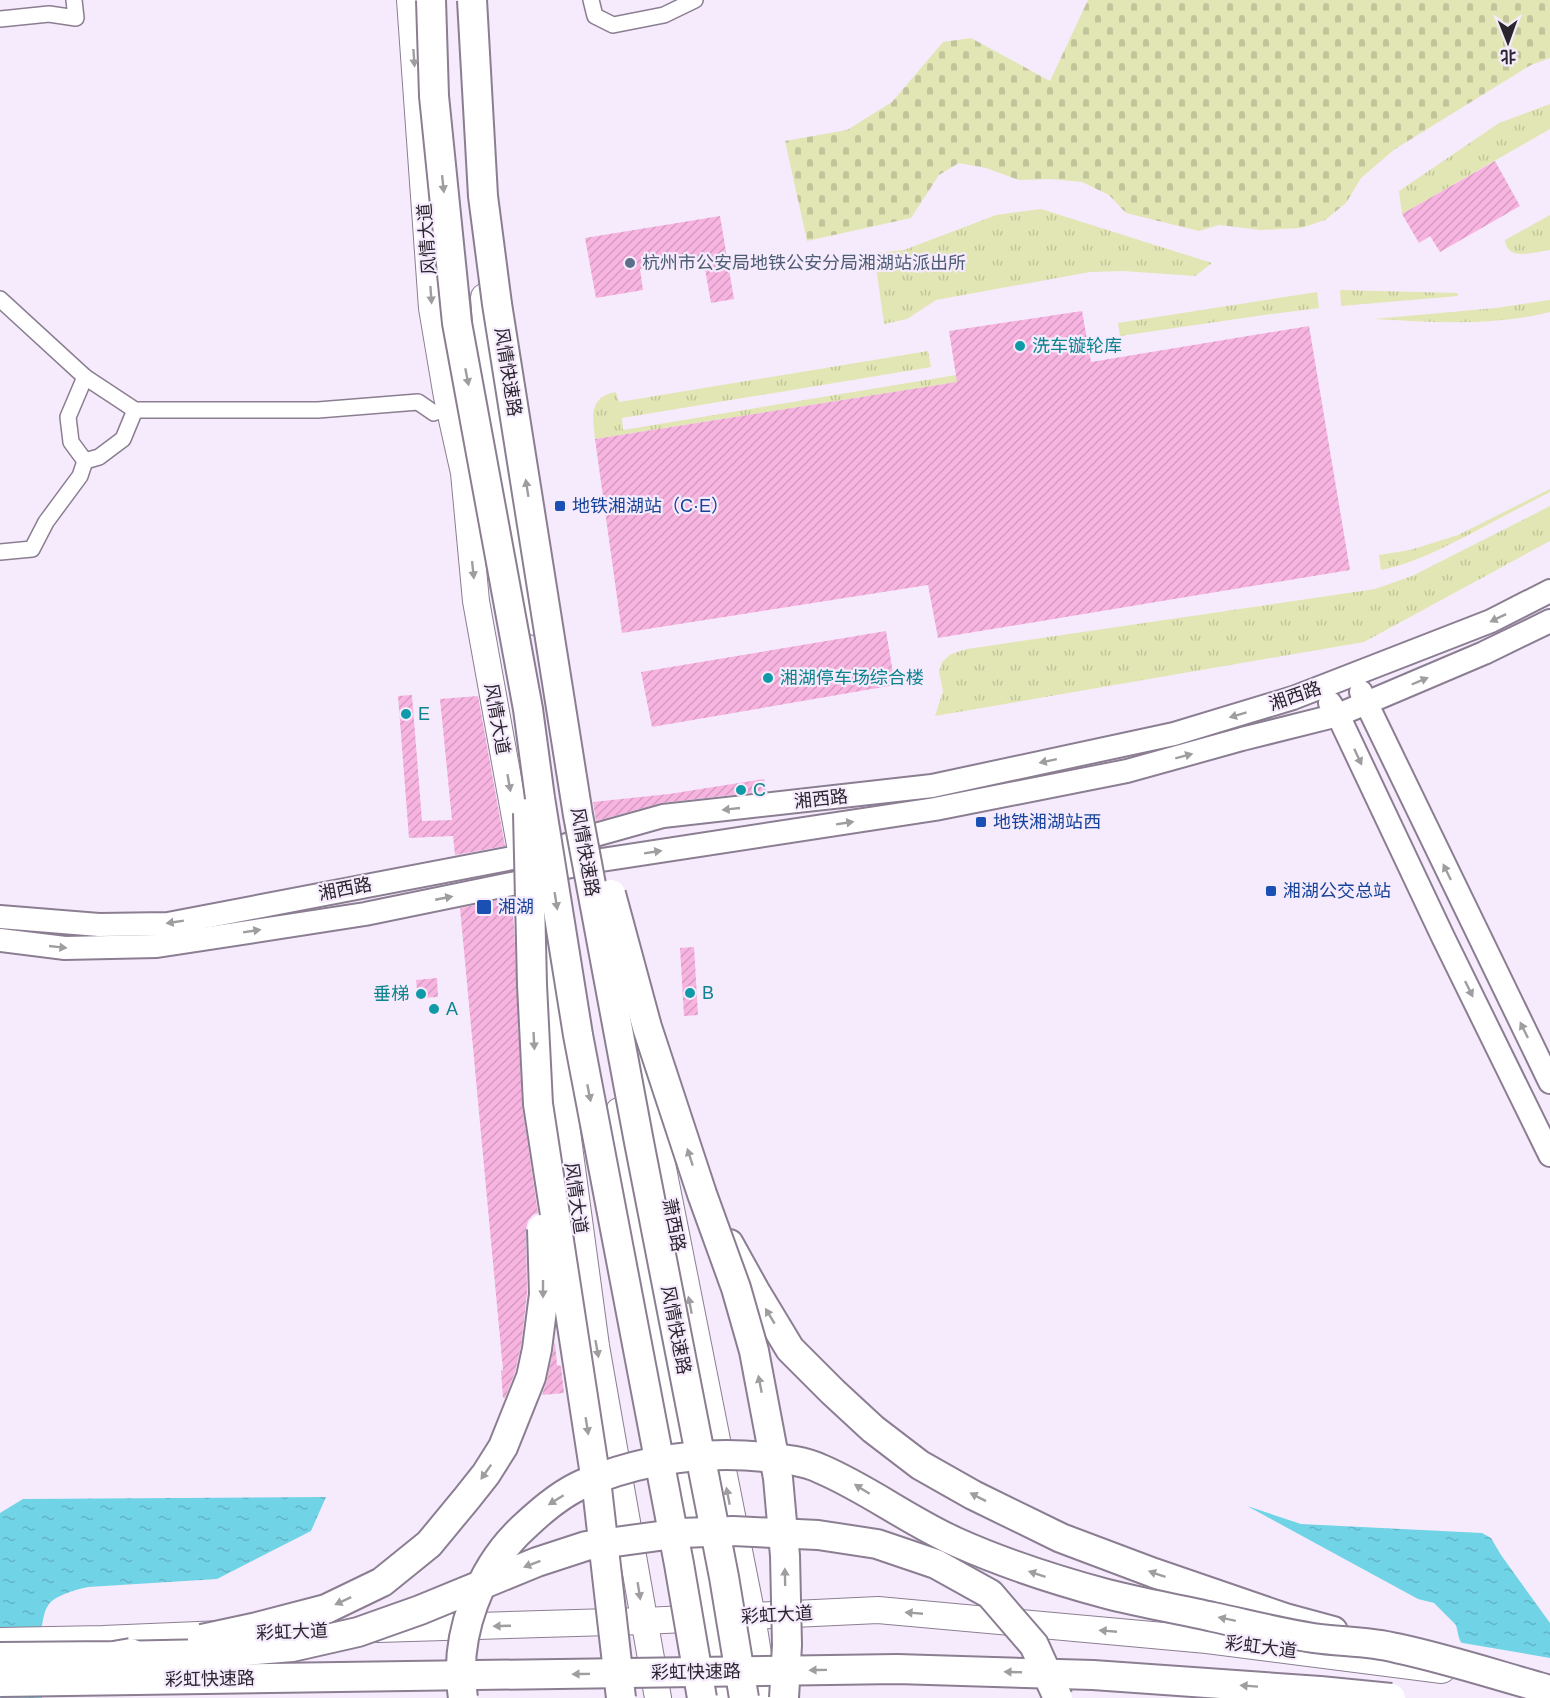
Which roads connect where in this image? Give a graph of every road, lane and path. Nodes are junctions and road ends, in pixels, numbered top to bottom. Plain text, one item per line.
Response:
1 (75, 0) edge
2 (410, 0) edge
3 (430, 0) edge
4 (470, 0) edge
5 (591, 0) edge
6 (695, 0) edge
7 (0, 19) edge
8 (0, 299) edge
9 (85, 377) junction
10 (135, 410) junction
11 (434, 413) dead end
12 (85, 461) junction
13 (464, 473) junction
14 (535, 534) junction
15 (0, 552) edge
16 (1550, 591) edge
17 (1550, 621) edge
18 (1352, 675) junction
19 (1321, 687) junction
20 (1367, 704) junction
21 (528, 709) junction
22 (1338, 716) junction
23 (591, 849) junction
24 (521, 855) junction
25 (555, 859) junction
26 (526, 881) junction
27 (0, 918) edge
28 (0, 940) edge
29 (1550, 1082) edge
30 (538, 1104) junction
31 (1550, 1155) edge
32 (702, 1194) junction
33 (677, 1242) junction
34 (660, 1347) junction
35 (752, 1616) junction
36 (707, 1618) junction
37 (644, 1621) junction
38 (0, 1641) edge
39 (1393, 1647) junction
40 (108, 1648) junction
41 (0, 1657) edge
42 (0, 1683) edge
43 (1550, 1690) edge
44 (463, 1698) edge
45 (621, 1698) edge
46 (658, 1698) edge
47 (702, 1698) edge
48 (720, 1698) edge
49 (744, 1698) edge
50 (765, 1698) edge
51 (784, 1698) edge
52 (1058, 1698) edge
53 (1391, 1698) edge

1 - 7 street
2 -> 13 main road, 风情大道
3 -> 21 highway, 风情快速路, bridge
14 -> 4 highway, 风情快速路, bridge
4 - 23 main road
5 - 6 street
8 - 9 street
9 - 10 street
9 - 12 street
10 - 11 street
10 - 12 street
12 - 15 street
13 -> 24 main road, 风情大道
13 - 25 main road
32 -> 14 highway, bridge
14 - 49 highway, 风情快速路, bridge
16 -> 18 street, 湘西路
20 -> 17 street, 湘西路
18 - 19 street, 湘西路
18 - 20 street
19 - 22 street
19 -> 23 street, 湘西路
20 - 22 street, 湘西路
29 -> 20 street
21 -> 30 highway, bridge
21 -> 47 highway, 风情快速路, bridge
23 -> 22 street, 湘西路
22 -> 31 street
23 - 25 street, 湘西路
23 - 33 main road, 萧西路
23 - 34 main road
24 - 25 street, 湘西路
24 - 26 main road, 风情大道
24 -> 27 street, 湘西路
25 - 26 street, 湘西路
28 -> 26 street, 湘西路
26 -> 37 main road, 风情大道, bridge
30 -> 40 highway, bridge
30 -> 45 highway, bridge
39 -> 32 highway, bridge
51 -> 32 highway, bridge
33 - 34 main road
35 -> 33 main road, 萧西路
34 - 36 main road, bridge
35 - 36 main road, 彩虹大道
43 -> 35 main road, 彩虹大道, bridge
35 - 50 main road, 萧西路
36 - 37 main road, 彩虹大道
36 - 48 main road
37 -> 40 main road, 彩虹大道
37 - 46 main road
38 - 40 main road, 彩虹大道
39 - 43 highway, bridge
39 -> 44 highway, bridge
40 - 41 highway, bridge
52 -> 40 highway, bridge
53 -> 42 highway, 彩虹快速路, bridge

